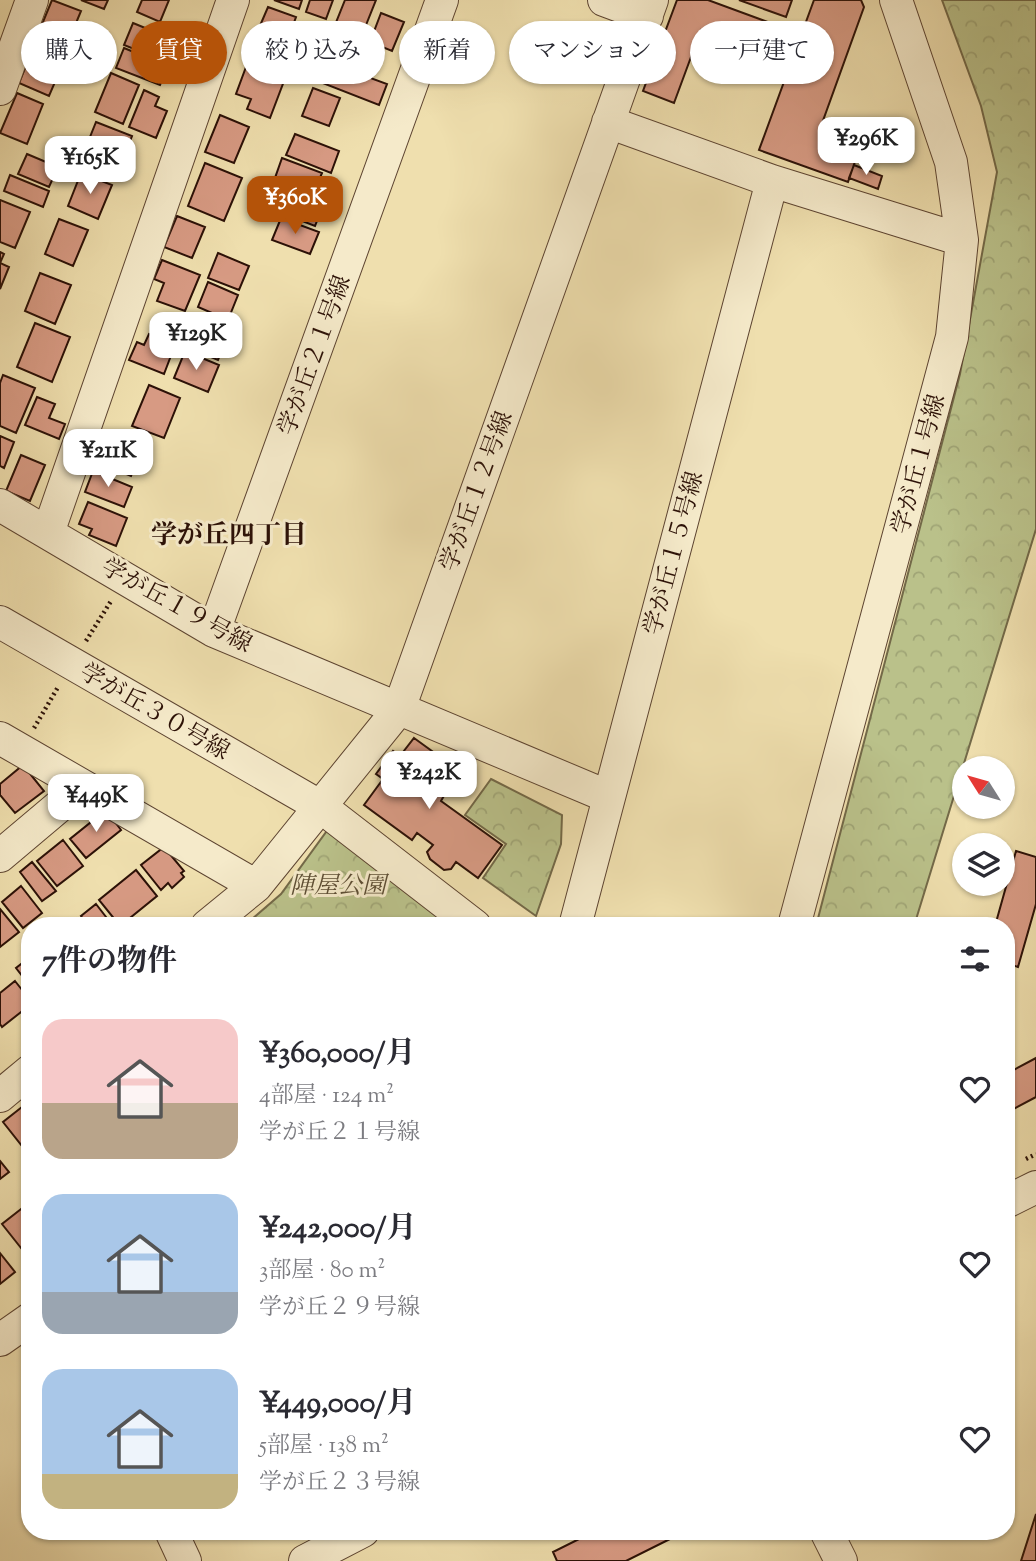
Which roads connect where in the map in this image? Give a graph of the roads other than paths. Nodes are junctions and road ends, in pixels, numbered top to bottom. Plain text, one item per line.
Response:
1 (32, 0) edge
2 (233, 0) edge
3 (442, 0) edge
4 (604, 0) edge
5 (896, 0) edge
6 (650, 8) edge
7 (0, 89) edge
8 (608, 122) junction
9 (772, 181) junction
10 (962, 240) junction
11 (0, 505) edge
12 (48, 533) junction
13 (0, 622) edge
14 (214, 631) junction
15 (398, 709) junction
16 (0, 738) edge
17 (83, 786) junction
18 (609, 797) junction
19 (0, 856) edge
20 (256, 886) junction
21 (218, 917) edge
22 (463, 917) edge
23 (577, 917) edge
24 (796, 917) edge
25 (21, 1079) edge
26 (0, 1096) edge
27 (1036, 1187) edge
28 (1015, 1198) edge
29 (21, 1325) edge
30 (0, 1340) edge
31 (175, 1540) edge
32 (346, 1540) edge
33 (830, 1540) edge
34 (185, 1561) edge
35 (305, 1561) edge
36 (841, 1561) edge

1 - 7 street
2 - 12 street
3 - 14 street, 学が丘２１号線
4 - 6 street
5 - 10 street, 学が丘１号線
6 - 8 street, 学が丘１２号線
8 - 9 street
8 - 15 street, 学が丘１２号線
9 - 10 street
9 - 18 street, 学が丘１５号線
10 - 24 street, 学が丘１号線
11 - 12 street, 学が丘１９号線
12 - 14 street, 学が丘１９号線
13 - 22 street, 学が丘３０号線
14 - 15 street, 学が丘１９号線
15 - 18 street, 学が丘１９号線
15 - 20 street, 学が丘１２号線
16 - 17 street
17 - 19 street
17 - 20 street
18 - 23 street, 学が丘１５号線
20 - 21 street, 学が丘１２号線
25 - 26 street
27 - 28 street
29 - 30 street
31 - 34 street
32 - 35 street
33 - 36 street

